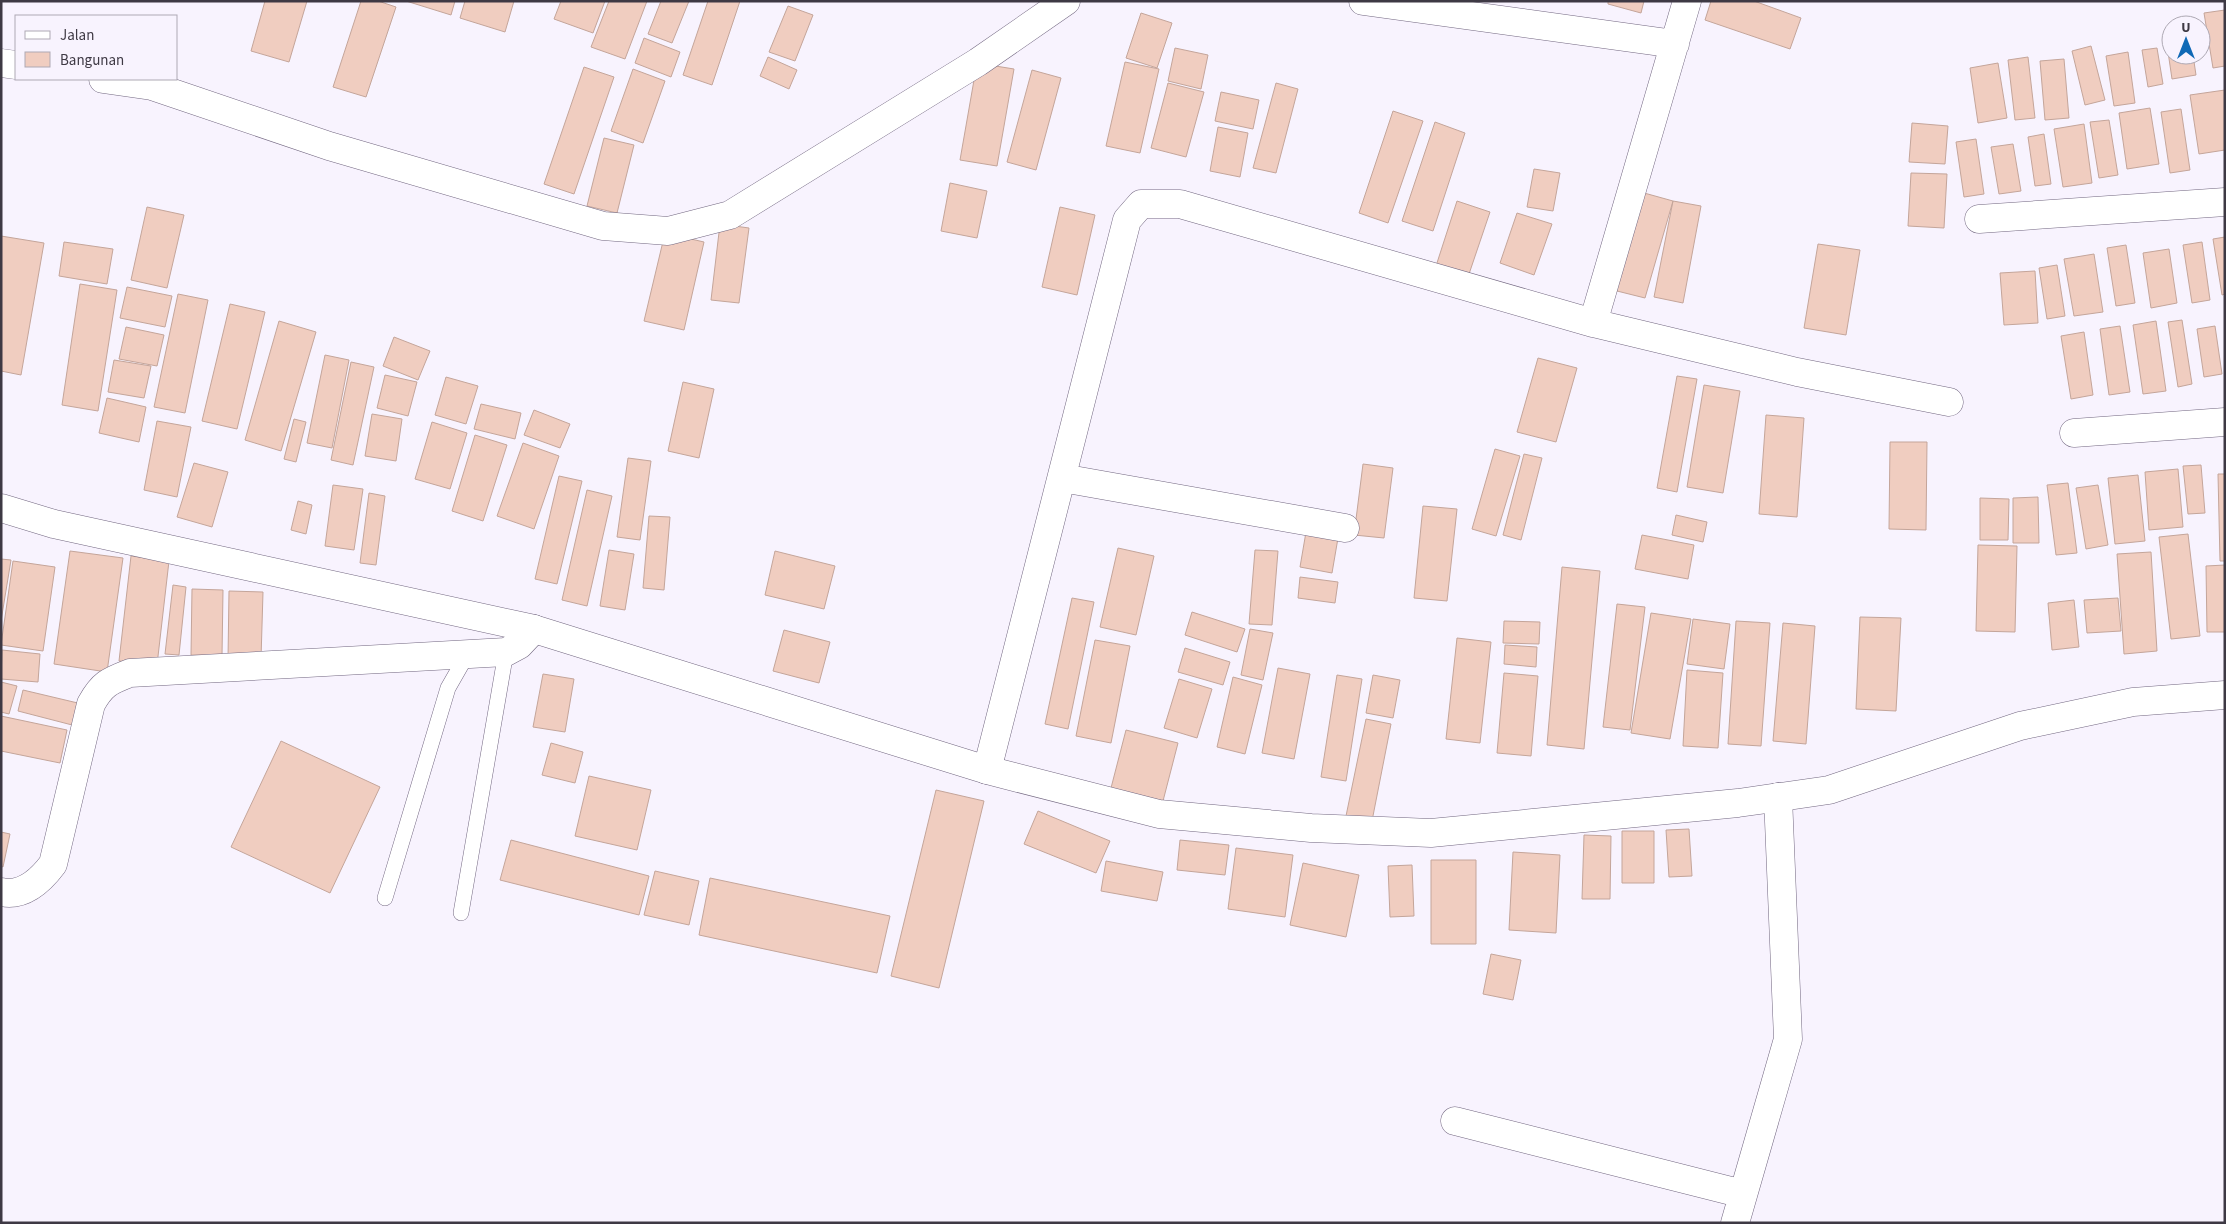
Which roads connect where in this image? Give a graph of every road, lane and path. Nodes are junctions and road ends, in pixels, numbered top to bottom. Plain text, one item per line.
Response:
1 (1066, 1) edge
2 (1363, 1) edge
3 (1687, 1) edge
4 (1675, 44) junction
5 (1, 63) edge
6 (15, 66) edge
7 (110, 80) edge
8 (2225, 202) edge
9 (1979, 219) dead end
10 (1593, 323) junction
11 (1949, 402) dead end
12 (2225, 422) edge
13 (2074, 433) dead end
14 (1062, 478) junction
15 (1, 508) edge
16 (1345, 528) dead end
17 (534, 629) junction
18 (506, 652) junction
19 (468, 653) junction
20 (2225, 695) edge
21 (988, 770) junction
22 (1778, 797) junction
23 (1, 892) edge
24 (385, 898) dead end
25 (461, 913) dead end
26 (1455, 1122) dead end
27 (1743, 1194) junction
28 (1735, 1223) edge

1 - 7 street
2 - 4 street
3 - 4 street
4 - 10 street
5 - 6 street
8 - 9 street
10 - 11 street
10 - 14 street
12 - 13 street
14 - 16 street
14 - 21 street
15 - 17 street
17 - 18 street
17 - 21 street
18 - 19 street
18 - 25 lane
19 - 23 street
19 - 24 lane
20 - 22 street
21 - 22 street
22 - 27 street
26 - 27 street
27 - 28 street

